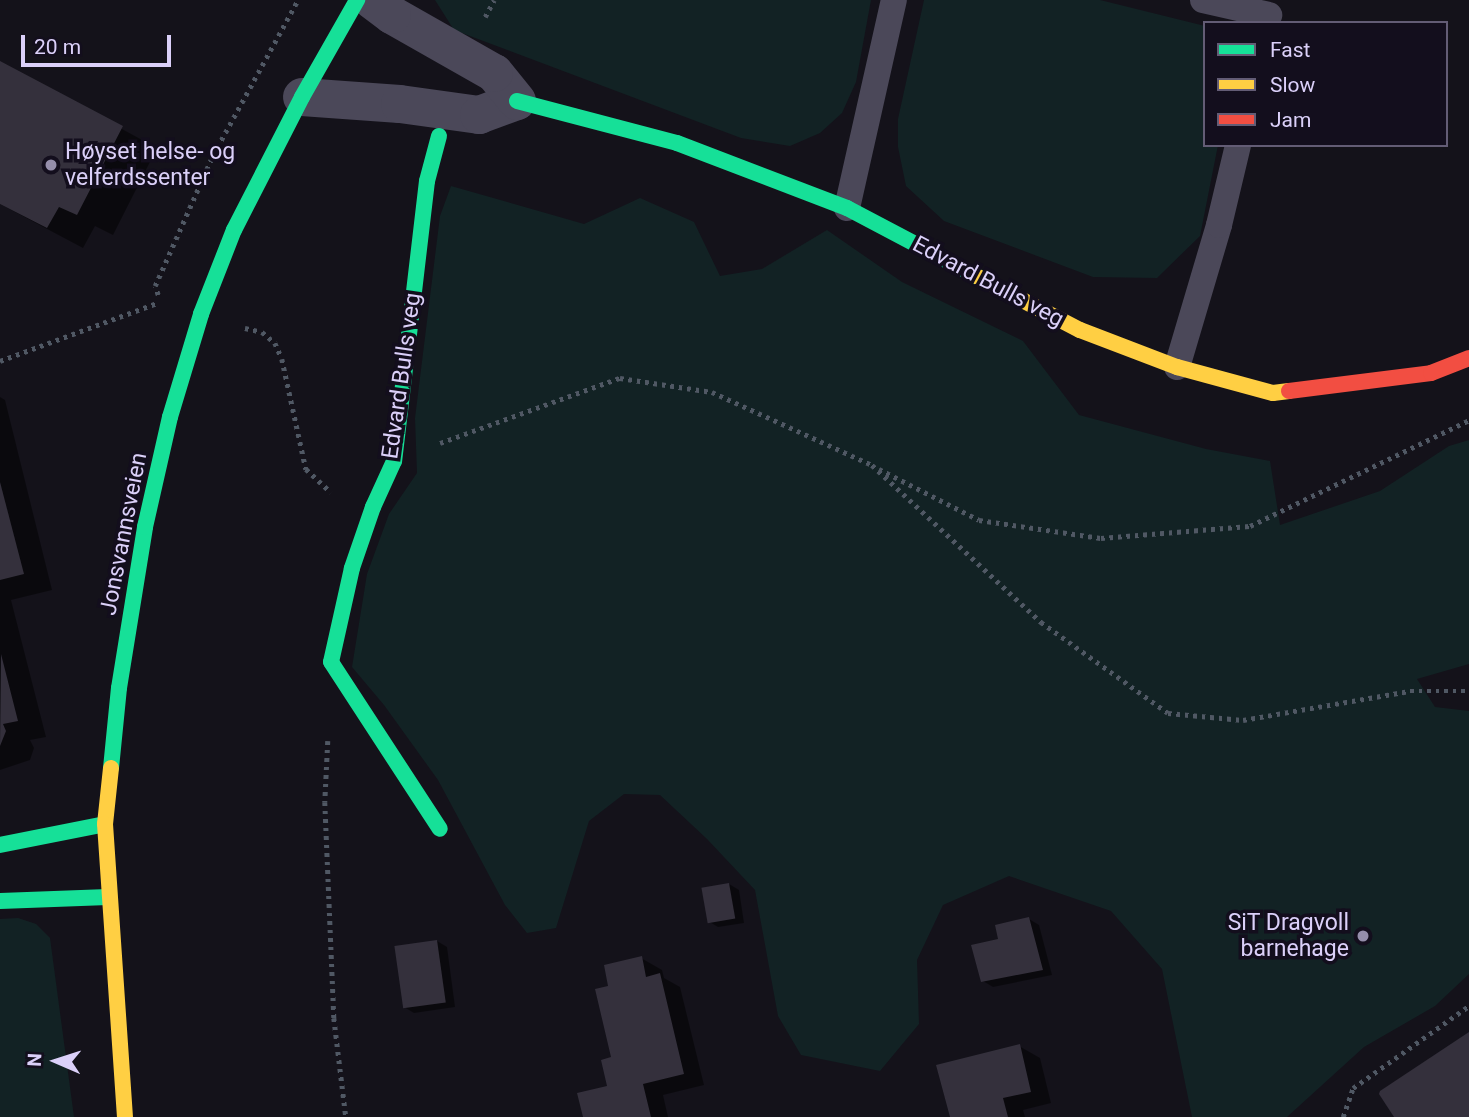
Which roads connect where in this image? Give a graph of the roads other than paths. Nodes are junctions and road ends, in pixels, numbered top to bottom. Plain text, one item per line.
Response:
1 (357, 0) edge
2 (372, 0) edge
3 (894, 0) edge
4 (1203, 0) edge
5 (1270, 13) edge
6 (302, 97) junction
7 (517, 101) junction
8 (439, 136) dead end
9 (1238, 147) edge
10 (848, 208) junction
11 (1469, 358) edge
12 (1177, 366) junction
13 (105, 824) junction
14 (440, 829) dead end
15 (0, 845) edge
16 (108, 897) junction
17 (0, 901) edge
18 (125, 1117) edge

1 - 6 street, Jonsvannsveien
2 - 7 street
3 - 10 lane
4 - 5 lane
6 - 7 street
6 - 13 street, Jonsvannsveien
7 - 10 street, Edvard Bulls veg
8 - 14 street, Edvard Bulls veg
9 - 12 lane
10 - 12 street, Edvard Bulls veg
11 - 12 street, Edvard Bulls veg
13 - 15 street
13 - 16 street, Jonsvannsveien
16 - 17 street
16 - 18 street, Jonsvannsveien

